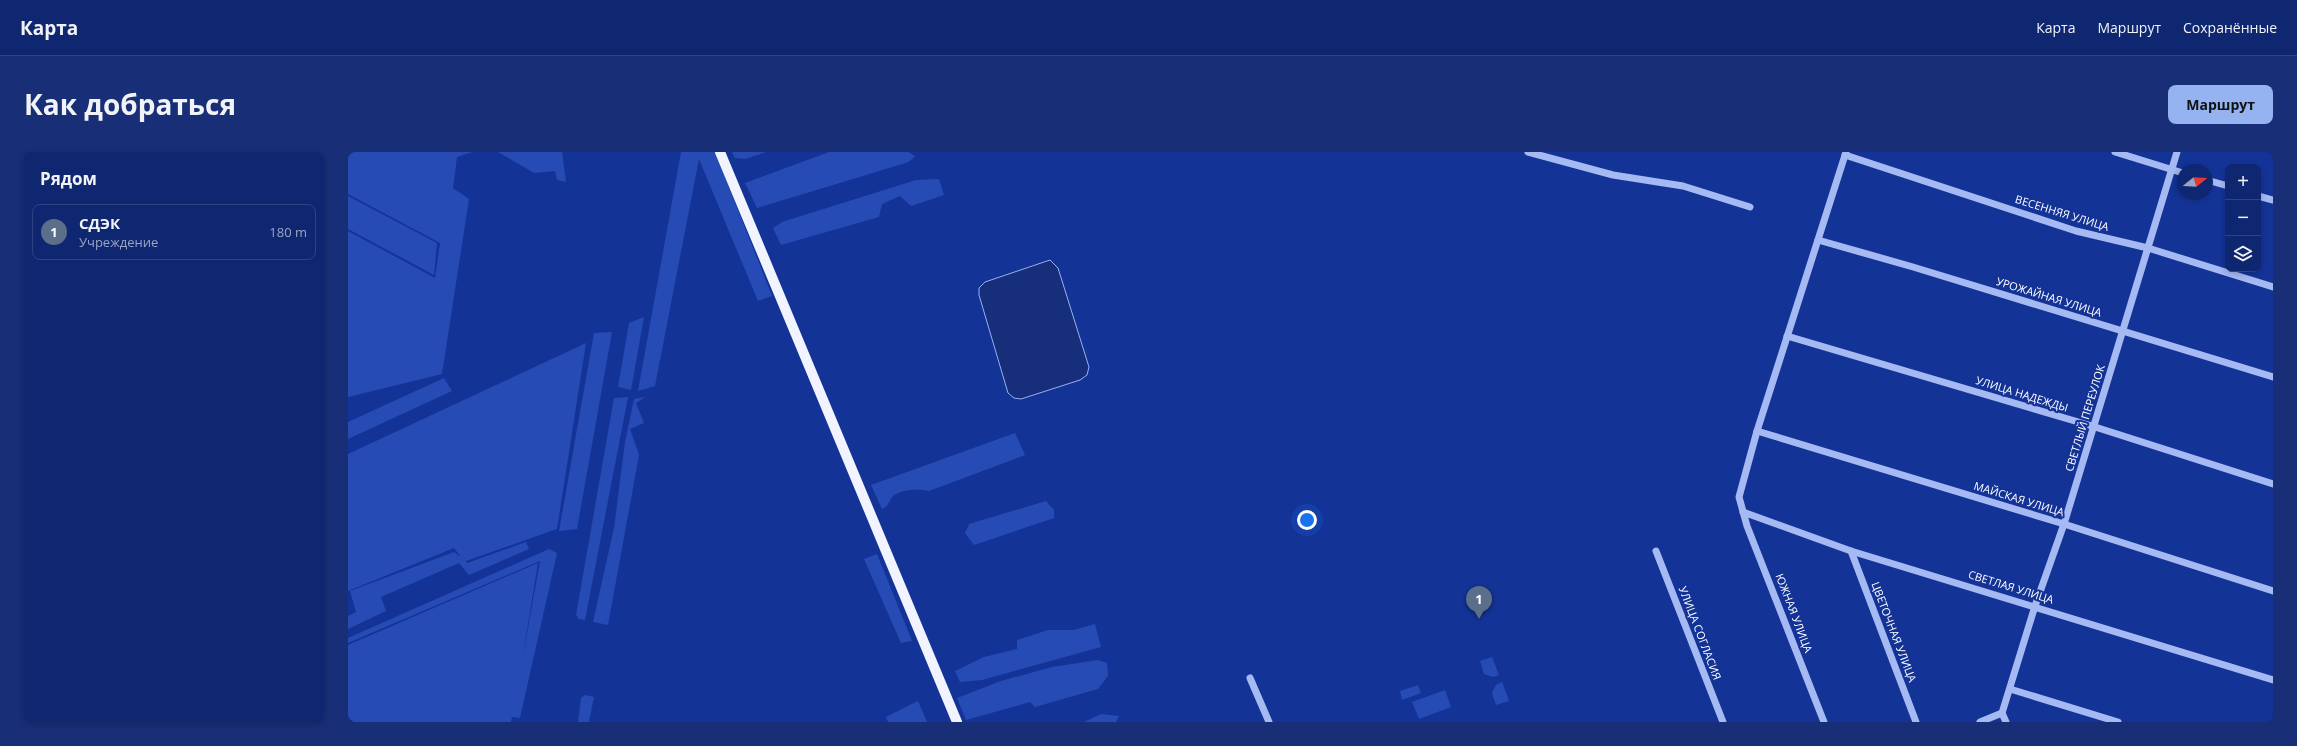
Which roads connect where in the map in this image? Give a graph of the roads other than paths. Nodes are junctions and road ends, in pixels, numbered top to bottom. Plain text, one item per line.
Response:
1 (720, 152) edge
2 (1528, 152) edge
3 (2115, 152) edge
4 (2177, 152) edge
5 (1846, 154) edge
6 (2171, 170) junction
7 (2177, 172) edge
8 (2213, 182) edge
9 (2225, 185) edge
10 (2261, 197) edge
11 (2273, 200) edge
12 (1750, 207) dead end
13 (1818, 240) junction
14 (2148, 248) junction
15 (2273, 287) edge
16 (2123, 332) junction
17 (1787, 336) junction
18 (2273, 377) edge
19 (2092, 426) junction
20 (1757, 431) junction
21 (2273, 484) edge
22 (1743, 512) junction
23 (2064, 524) junction
24 (1656, 551) dead end
25 (1851, 551) junction
26 (2273, 591) edge
27 (2036, 606) junction
28 (1250, 678) dead end
29 (2273, 680) edge
30 (2010, 689) junction
31 (2002, 713) junction
32 (957, 722) edge
33 (1269, 722) edge
34 (1723, 722) edge
35 (1824, 722) edge
36 (1916, 722) edge
37 (1980, 722) edge
38 (2006, 722) edge
39 (2118, 722) edge

1 - 32 main road
2 - 12 street
3 - 6 street
4 - 6 street, СВЕТЛЫЙ ПЕРЕУЛОК
5 - 13 street, ЮЖНАЯ УЛИЦА
5 - 14 street, ВЕСЕННЯЯ УЛИЦА
6 - 7 street
6 - 14 street, СВЕТЛЫЙ ПЕРЕУЛОК
8 - 9 street
10 - 11 street
13 - 16 street, УРОЖАЙНАЯ УЛИЦА
13 - 17 street, ЮЖНАЯ УЛИЦА
14 - 15 street, ВЕСЕННЯЯ УЛИЦА
14 - 16 street, СВЕТЛЫЙ ПЕРЕУЛОК
16 - 18 street, УРОЖАЙНАЯ УЛИЦА
16 - 19 street, СВЕТЛЫЙ ПЕРЕУЛОК
17 - 19 street, УЛИЦА НАДЕЖДЫ
17 - 20 street, ЮЖНАЯ УЛИЦА
19 - 21 street, УЛИЦА НАДЕЖДЫ
19 - 23 street, СВЕТЛЫЙ ПЕРЕУЛОК
20 - 22 street, ЮЖНАЯ УЛИЦА
20 - 23 street, МАЙСКАЯ УЛИЦА
22 - 25 street, СВЕТЛАЯ УЛИЦА
22 - 35 street, ЮЖНАЯ УЛИЦА
23 - 26 street, МАЙСКАЯ УЛИЦА
23 - 27 street, СВЕТЛЫЙ ПЕРЕУЛОК
24 - 34 street, УЛИЦА СОГЛАСИЯ
25 - 27 street, СВЕТЛАЯ УЛИЦА
25 - 36 street, ЦВЕТОЧНАЯ УЛИЦА
27 - 29 street, СВЕТЛАЯ УЛИЦА
27 - 30 street, СВЕТЛЫЙ ПЕРЕУЛОК
28 - 33 street
30 - 31 street, СВЕТЛЫЙ ПЕРЕУЛОК
30 - 39 street
31 - 37 street
31 - 38 street

